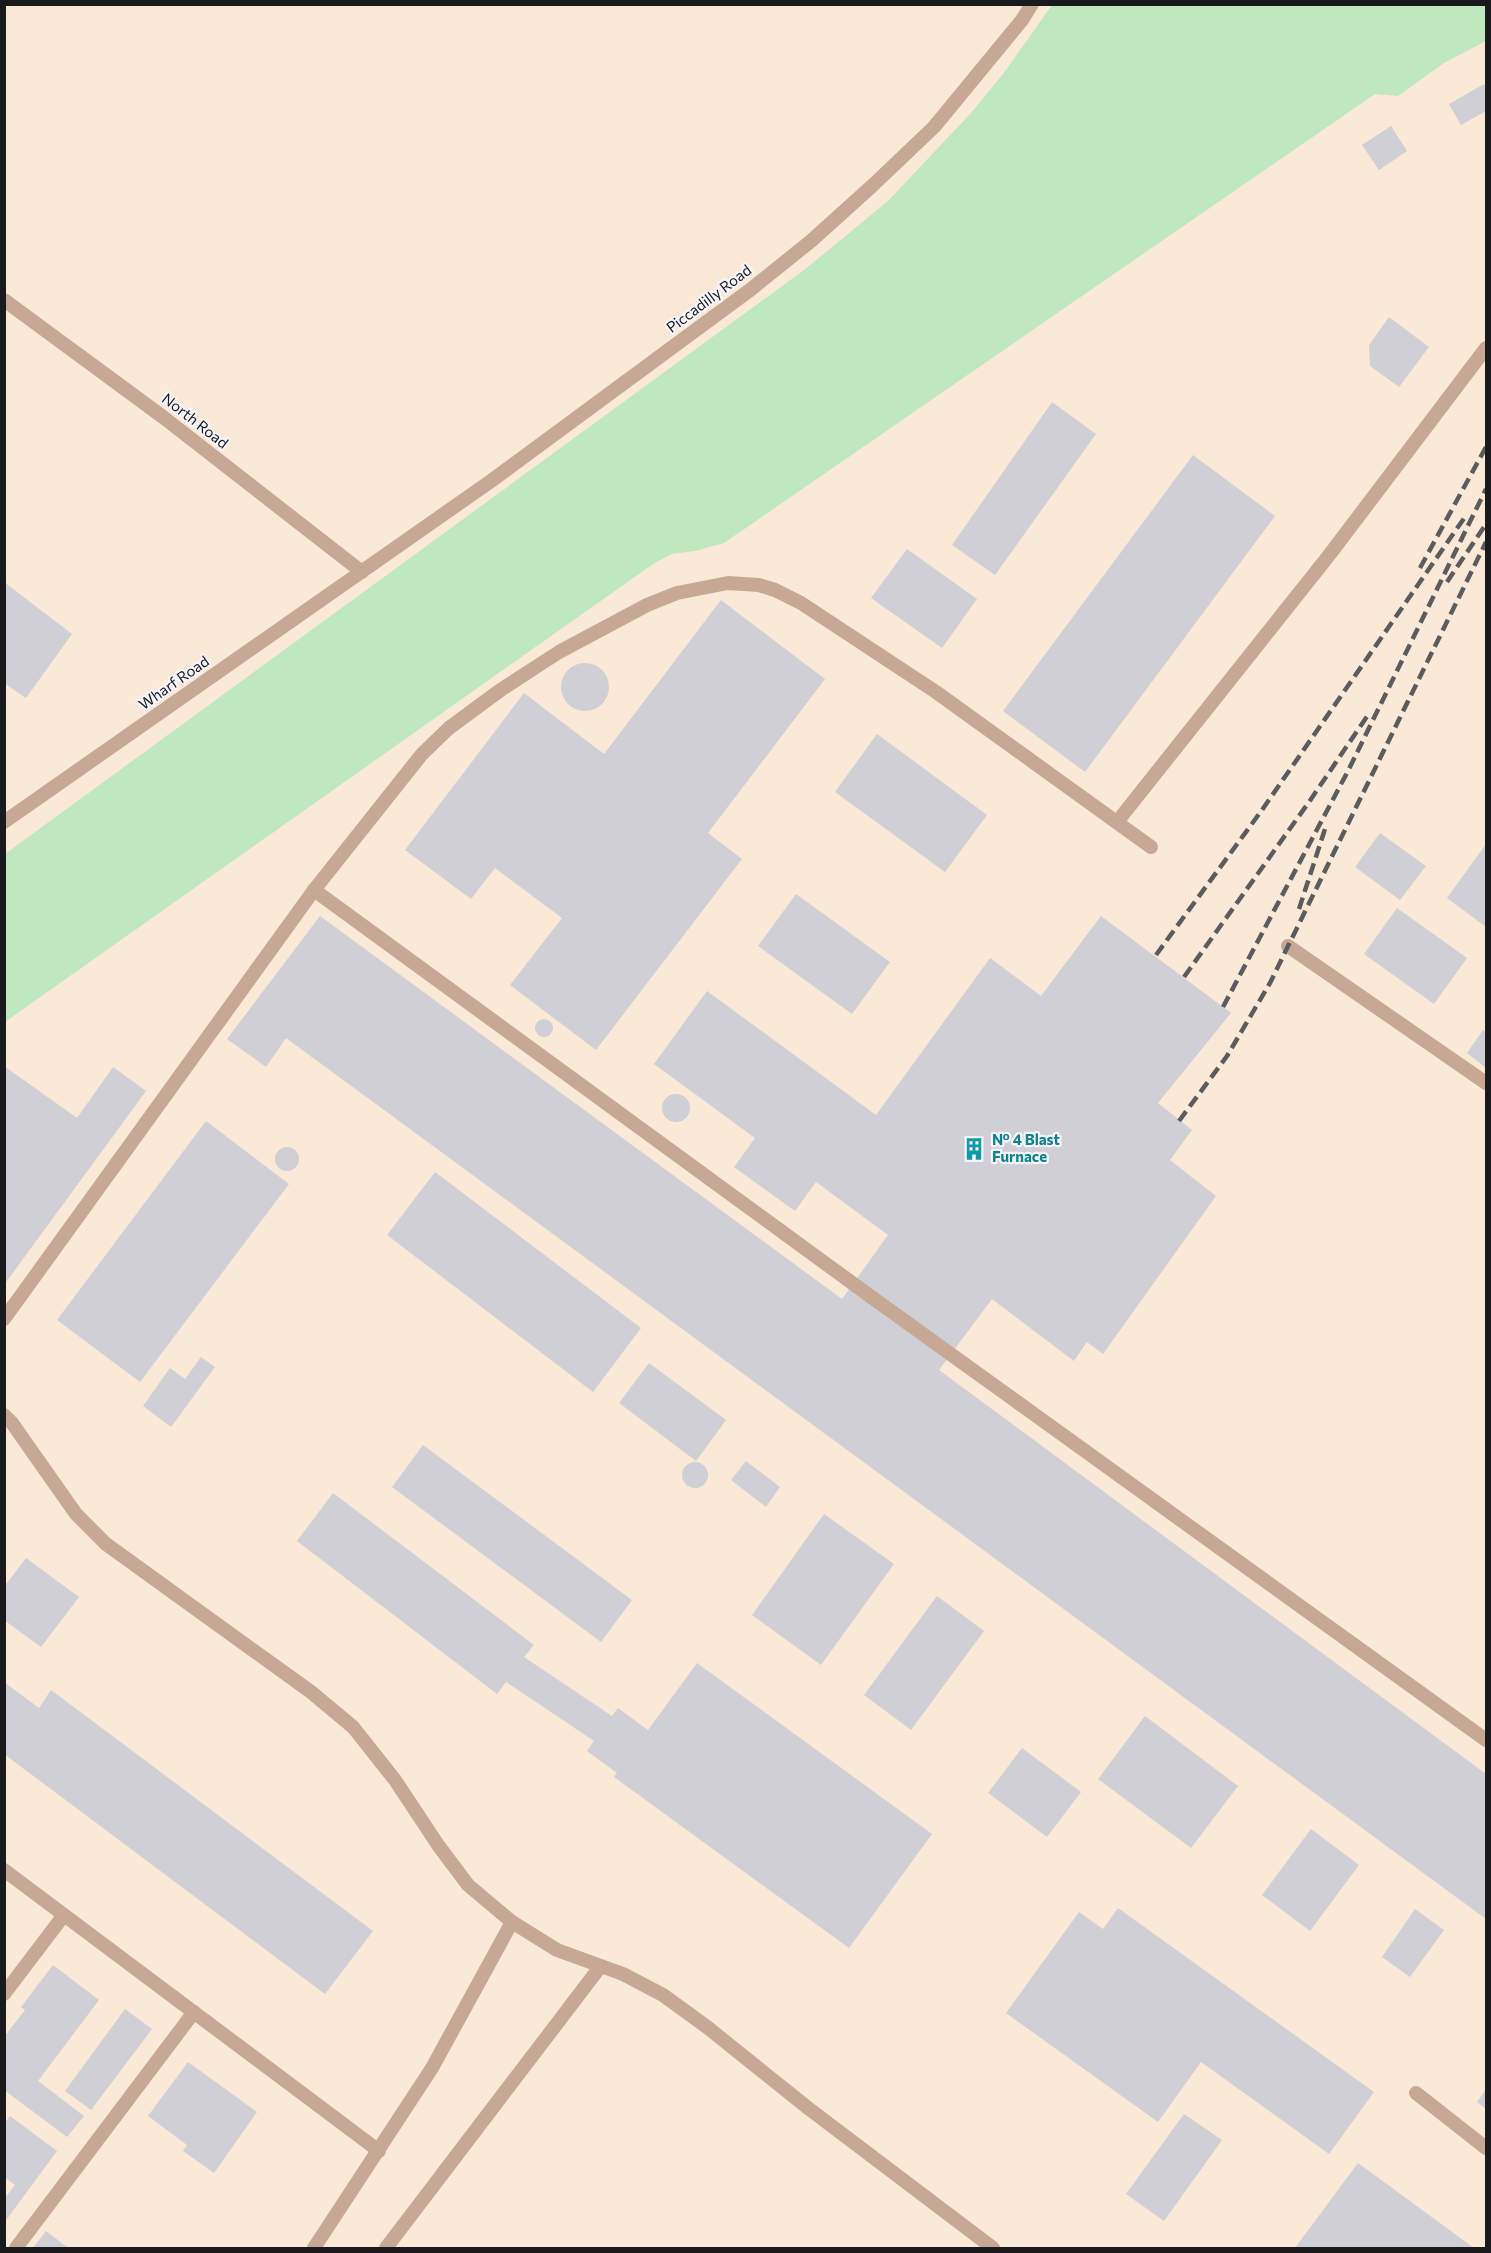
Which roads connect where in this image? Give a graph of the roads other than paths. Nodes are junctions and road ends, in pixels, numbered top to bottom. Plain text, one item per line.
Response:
1 (1032, 4) edge
2 (4, 300) edge
3 (1486, 348) edge
4 (362, 572) junction
5 (4, 822) edge
6 (1117, 822) junction
7 (1151, 846) dead end
8 (314, 890) junction
9 (1288, 946) dead end
10 (1486, 1083) edge
11 (4, 1319) edge
12 (4, 1415) edge
13 (1486, 1740) edge
14 (4, 1870) edge
15 (64, 1915) junction
16 (512, 1922) junction
17 (600, 1967) junction
18 (4, 1994) edge
19 (194, 2012) junction
20 (1416, 2093) dead end
21 (1486, 2148) edge
22 (379, 2151) junction
23 (16, 2248) edge
24 (314, 2248) edge
25 (386, 2248) edge
26 (993, 2248) edge

1 - 4 lane, Piccadilly Road
2 - 4 lane, North Road
3 - 6 lane
4 - 5 lane, Wharf Road
6 - 7 lane
6 - 8 lane
8 - 11 lane
8 - 13 lane
9 - 10 lane
12 - 16 lane
14 - 15 lane
15 - 18 lane
15 - 19 lane
16 - 17 lane
16 - 22 lane
17 - 25 lane
17 - 26 lane
19 - 22 lane
19 - 23 lane
20 - 21 lane
22 - 24 lane

